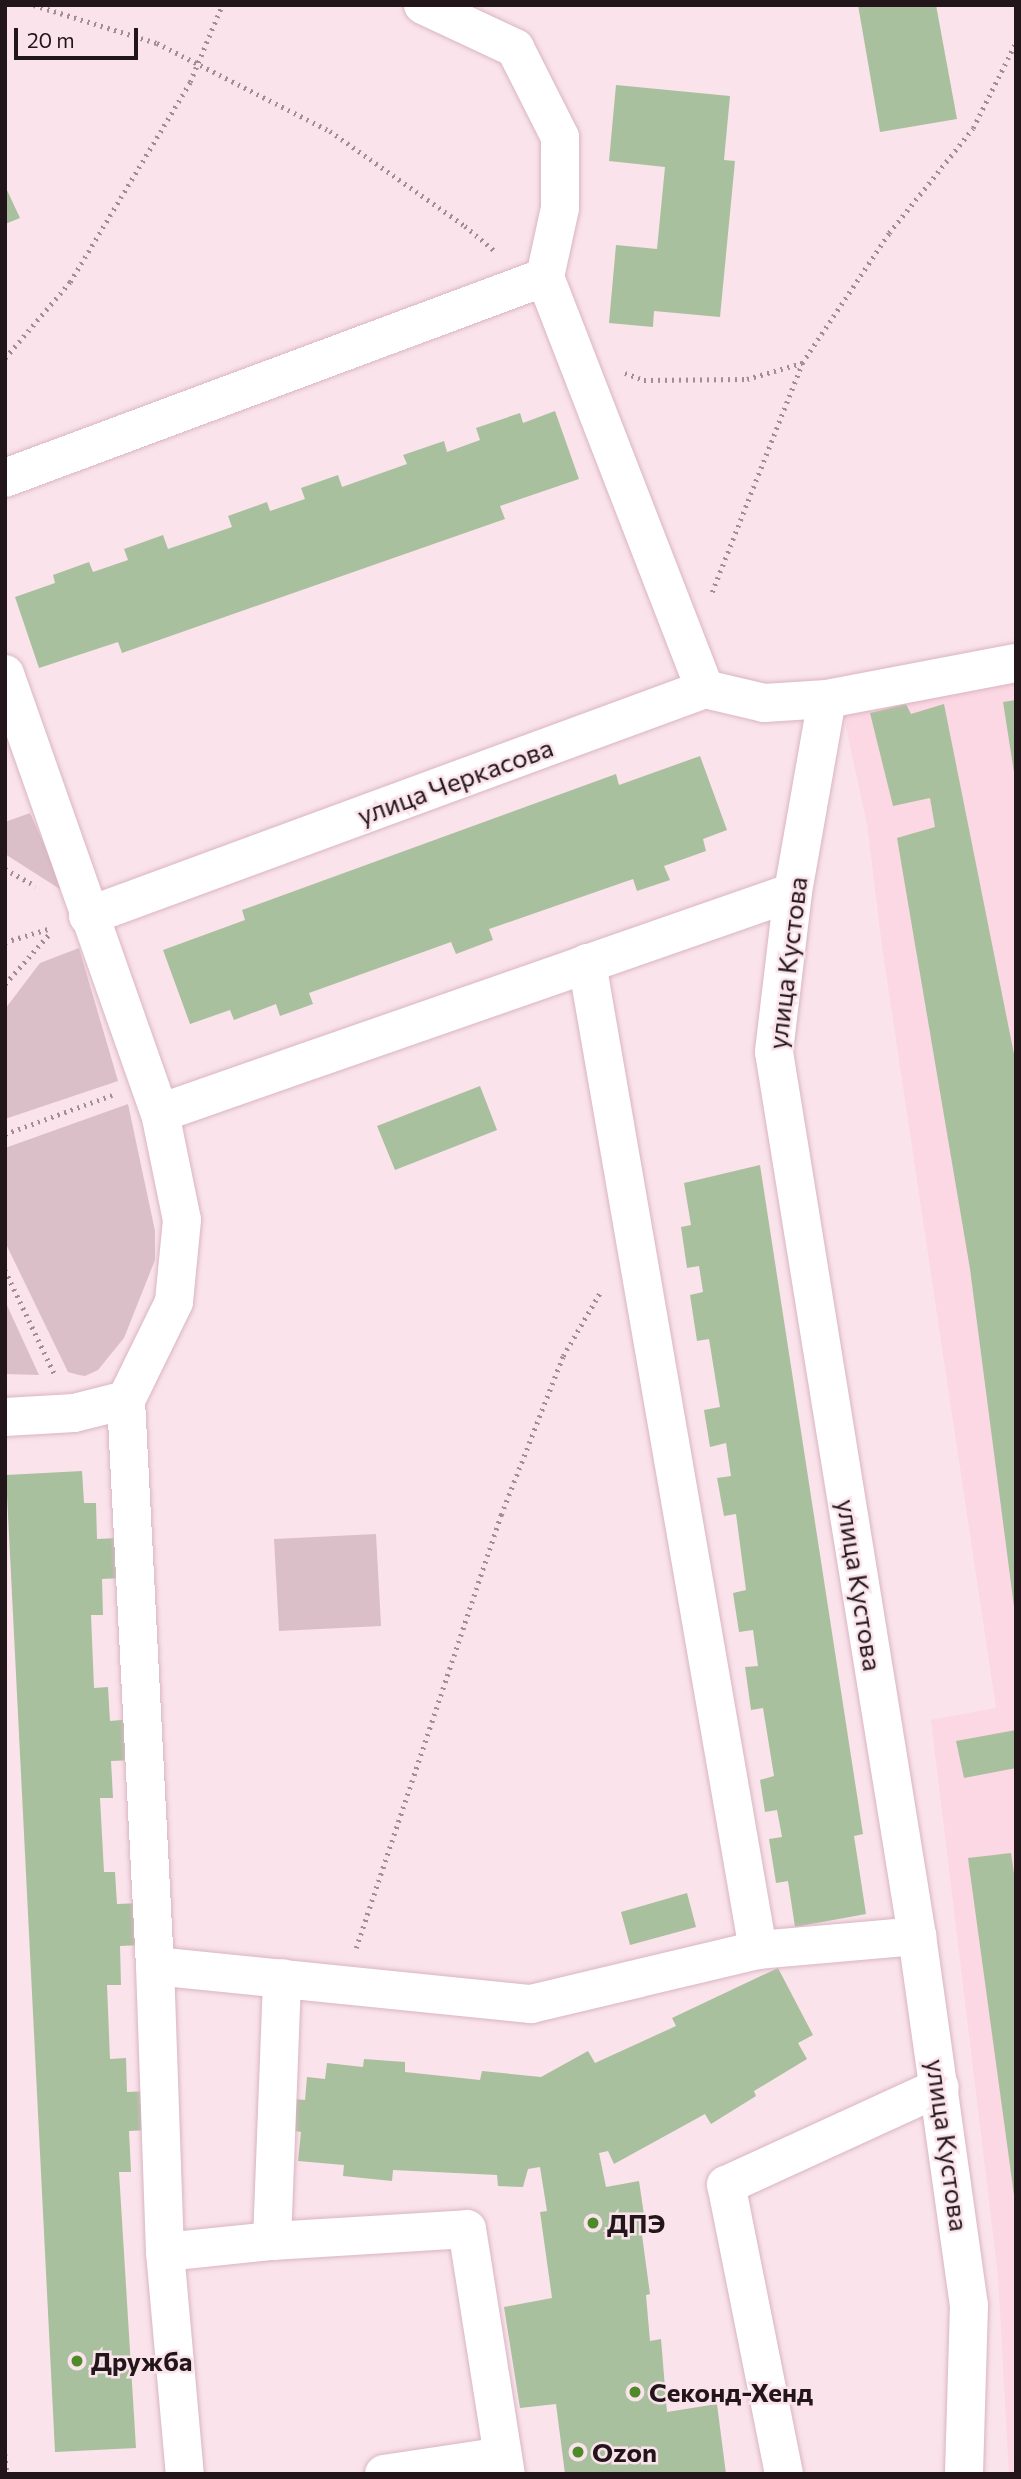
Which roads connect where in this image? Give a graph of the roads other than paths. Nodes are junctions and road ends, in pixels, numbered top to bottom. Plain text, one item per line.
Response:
1 (423, 5) edge
2 (538, 279) junction
3 (5, 478) edge
4 (1016, 663) edge
5 (5, 674) edge
6 (705, 689) junction
7 (827, 699) junction
8 (793, 892) junction
9 (88, 916) junction
10 (587, 963) junction
11 (154, 1098) junction
12 (126, 1400) junction
13 (5, 1417) edge
14 (917, 1936) junction
15 (758, 1950) junction
16 (155, 1966) junction
17 (282, 1978) junction
18 (940, 2087) junction
19 (272, 2241) junction
20 (165, 2252) junction
21 (504, 2465) edge
22 (185, 2474) edge
23 (384, 2474) edge
24 (784, 2474) edge
25 (964, 2474) edge

1 - 2 street
2 - 3 street
2 - 6 street
4 - 7 street
5 - 9 street
6 - 7 street
6 - 9 street, улица Черкасова
7 - 8 street, улица Кустова
8 - 10 street
8 - 14 street, улица Кустова
9 - 11 street
10 - 11 street
10 - 15 street
11 - 12 street
12 - 13 street
12 - 16 street
14 - 15 street
14 - 18 street, улица Кустова
15 - 17 street
16 - 17 street
16 - 20 street
17 - 19 street
18 - 24 street
18 - 25 street, улица Кустова
19 - 20 street
19 - 21 street
20 - 22 street
21 - 23 street

